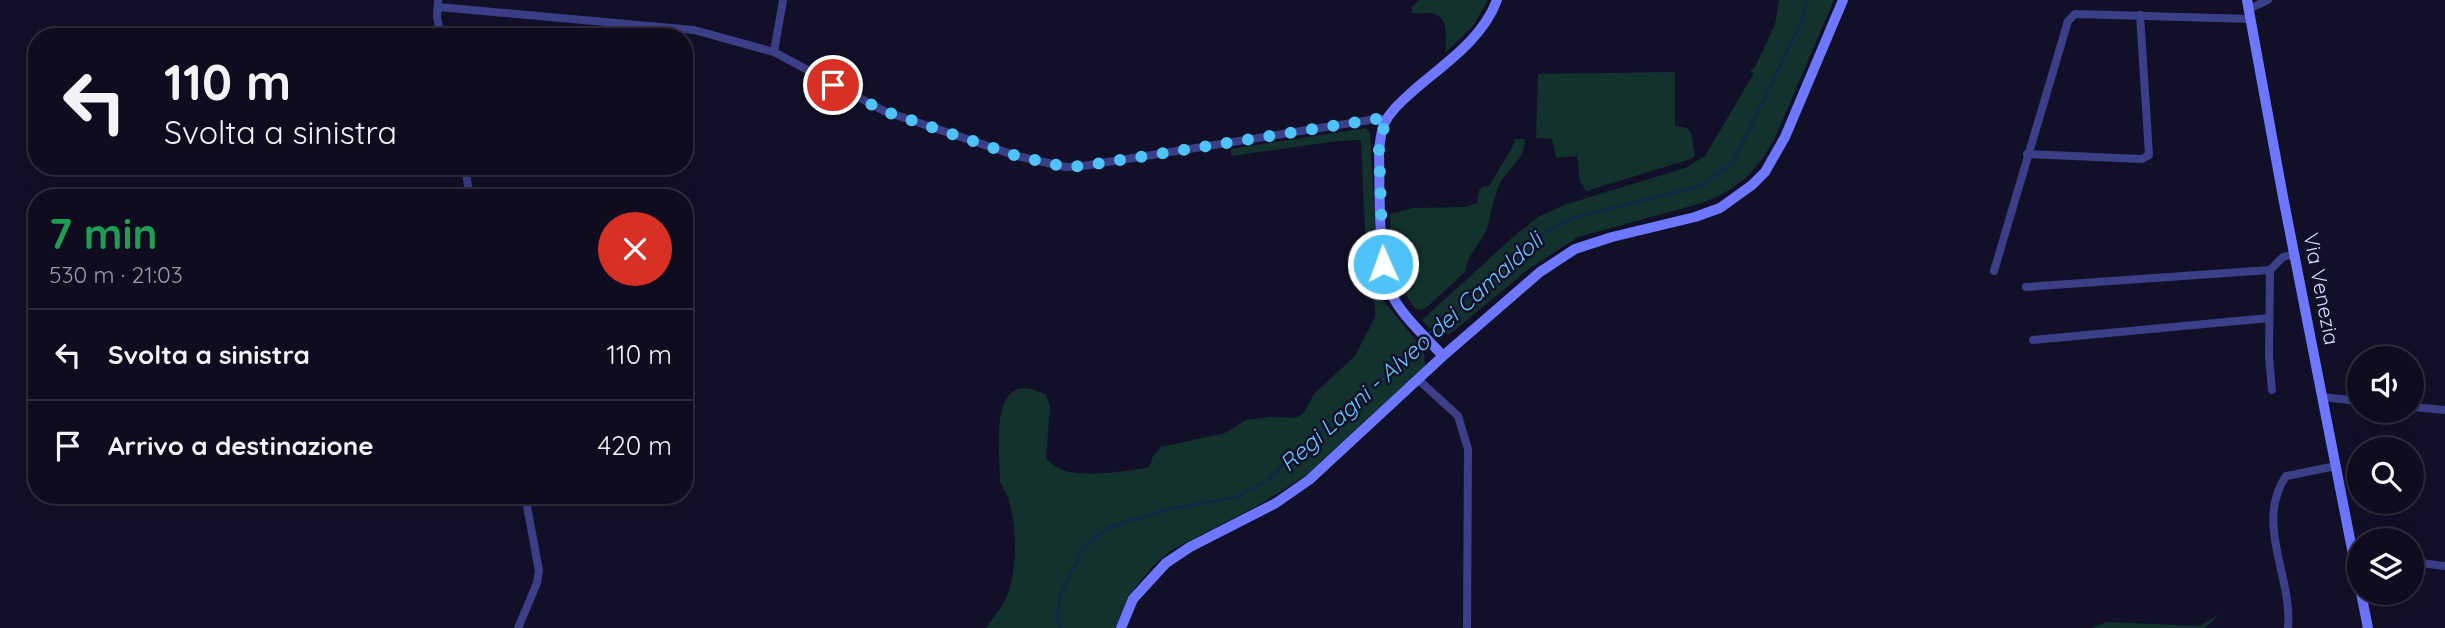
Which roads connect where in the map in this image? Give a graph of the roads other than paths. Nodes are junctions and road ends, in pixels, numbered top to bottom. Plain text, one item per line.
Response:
1 (783, 0) edge
2 (1843, 0) edge
3 (2268, 0) edge
4 (438, 3) edge
5 (1495, 5) edge
6 (2249, 9) edge
7 (2140, 15) junction
8 (440, 28) edge
9 (675, 28) edge
10 (693, 30) edge
11 (774, 52) junction
12 (1387, 119) junction
13 (2027, 154) junction
14 (2295, 254) junction
15 (2270, 270) junction
16 (1994, 271) dead end
17 (2026, 286) dead end
18 (2269, 318) junction
19 (2034, 340) dead end
20 (1443, 356) junction
21 (1420, 381) junction
22 (2272, 390) dead end
23 (2322, 397) junction
24 (2347, 400) edge
25 (2424, 408) edge
26 (2445, 410) edge
27 (2336, 466) junction
28 (527, 504) edge
29 (2350, 528) edge
30 (2424, 563) edge
31 (2445, 566) edge
32 (2363, 605) edge
33 (518, 628) edge
34 (1121, 628) edge
35 (1467, 628) edge
36 (2288, 628) edge
37 (2368, 628) edge

1 - 11 street
2 - 20 street
3 - 6 street
4 - 8 street
4 - 9 street
5 - 12 street
6 - 7 street
6 - 14 street, Via Venezia
7 - 13 street
7 - 13 street
10 - 11 street
11 - 12 street
12 - 20 street
13 - 16 street
14 - 15 street
14 - 23 street, Via Venezia
15 - 17 street
15 - 18 street
18 - 19 street
18 - 22 street
20 - 21 street
21 - 34 street
21 - 35 street
23 - 24 street
23 - 27 street, Via Venezia
25 - 26 street
27 - 29 street, Via Venezia
27 - 36 street
28 - 33 street
30 - 31 street
32 - 37 street

